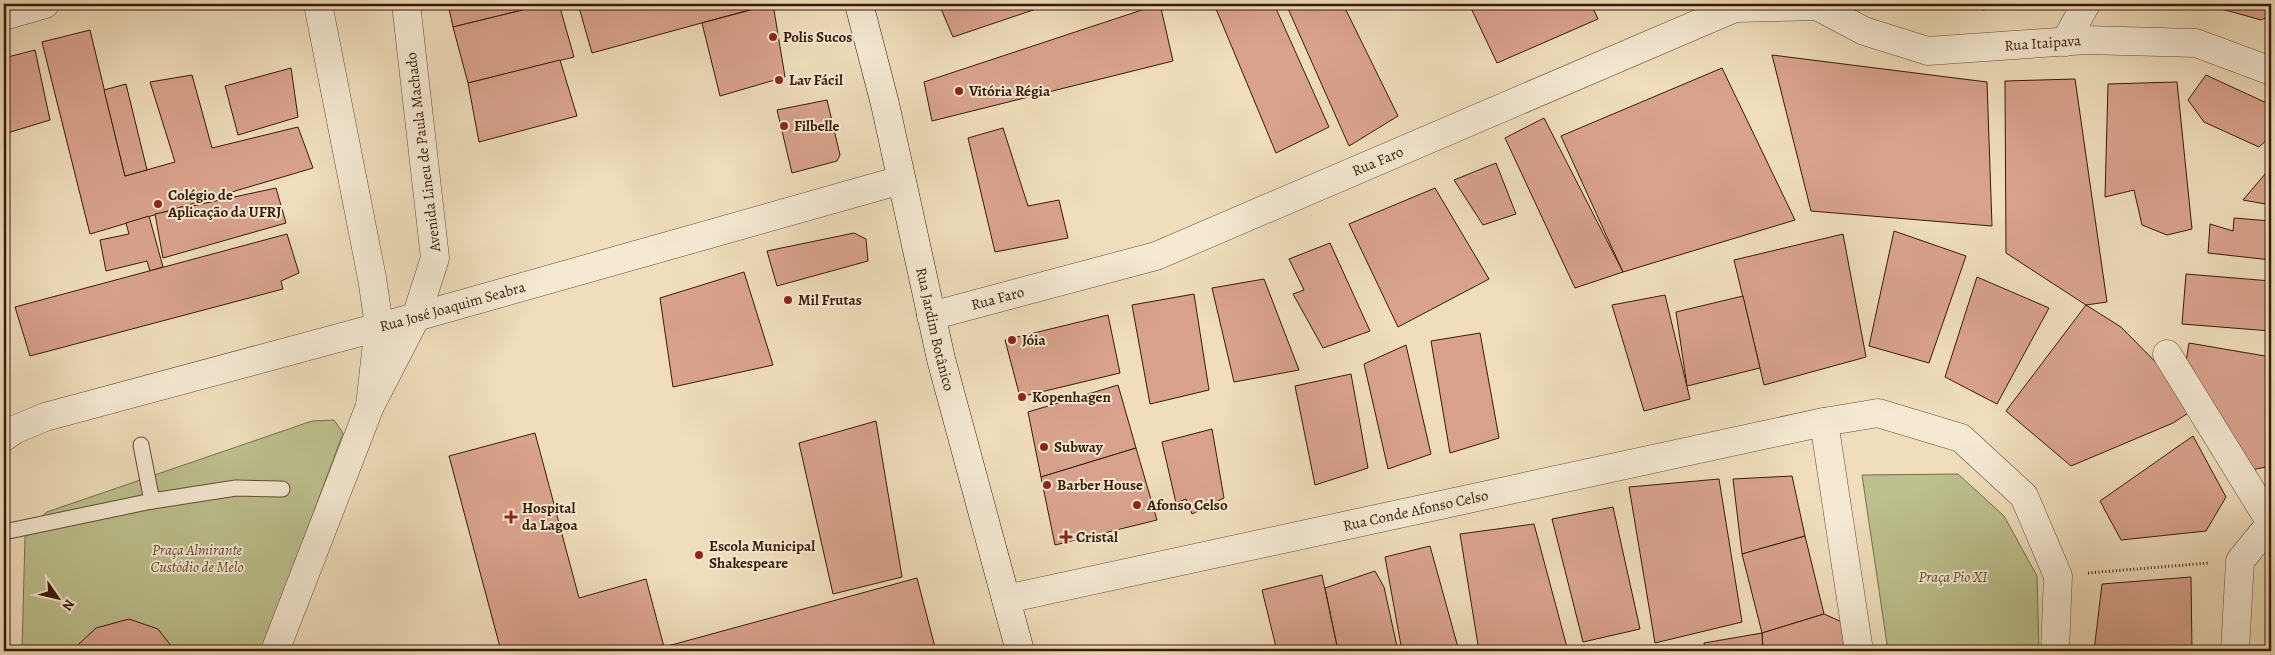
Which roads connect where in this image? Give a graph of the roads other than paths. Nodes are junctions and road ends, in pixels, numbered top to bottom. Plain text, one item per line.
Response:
1 (45, 4) edge
2 (318, 4) edge
3 (406, 4) edge
4 (859, 4) edge
5 (2086, 4) edge
6 (1818, 5) edge
7 (4, 16) edge
8 (2064, 42) junction
9 (2271, 71) edge
10 (901, 180) junction
11 (931, 316) junction
12 (416, 317) junction
13 (379, 325) junction
14 (2167, 354) dead end
15 (370, 406) junction
16 (1824, 422) junction
17 (4, 437) edge
18 (141, 445) dead end
19 (282, 489) dead end
20 (152, 502) junction
21 (2271, 523) edge
22 (4, 532) edge
23 (1006, 599) junction
24 (276, 651) edge
25 (1020, 651) edge
26 (1859, 651) edge
27 (2055, 651) edge
28 (2235, 651) edge

1 - 7 street
2 - 13 street, Avenida Lineu de Paula Machado
3 - 12 street, Avenida Lineu de Paula Machado
4 - 10 street, Rua Jardim Botânico
5 - 8 street
6 - 8 street, Rua Itaipava
6 - 11 street, Rua Faro
8 - 9 street, Rua Itaipava
10 - 11 street, Rua Jardim Botânico
10 - 12 street, Rua José Joaquim Seabra
11 - 23 street, Rua Jardim Botânico
12 - 13 street, Rua José Joaquim Seabra
12 - 15 street, Avenida Lineu de Paula Machado
13 - 15 street, Avenida Lineu de Paula Machado
13 - 17 street, Rua José Joaquim Seabra
14 - 21 street
15 - 24 street, Avenida Lineu de Paula Machado
16 - 23 street, Rua Conde Afonso Celso
16 - 26 street
16 - 27 street
18 - 20 lane
19 - 20 lane
20 - 22 lane
21 - 28 street
23 - 25 street, Rua Jardim Botânico

